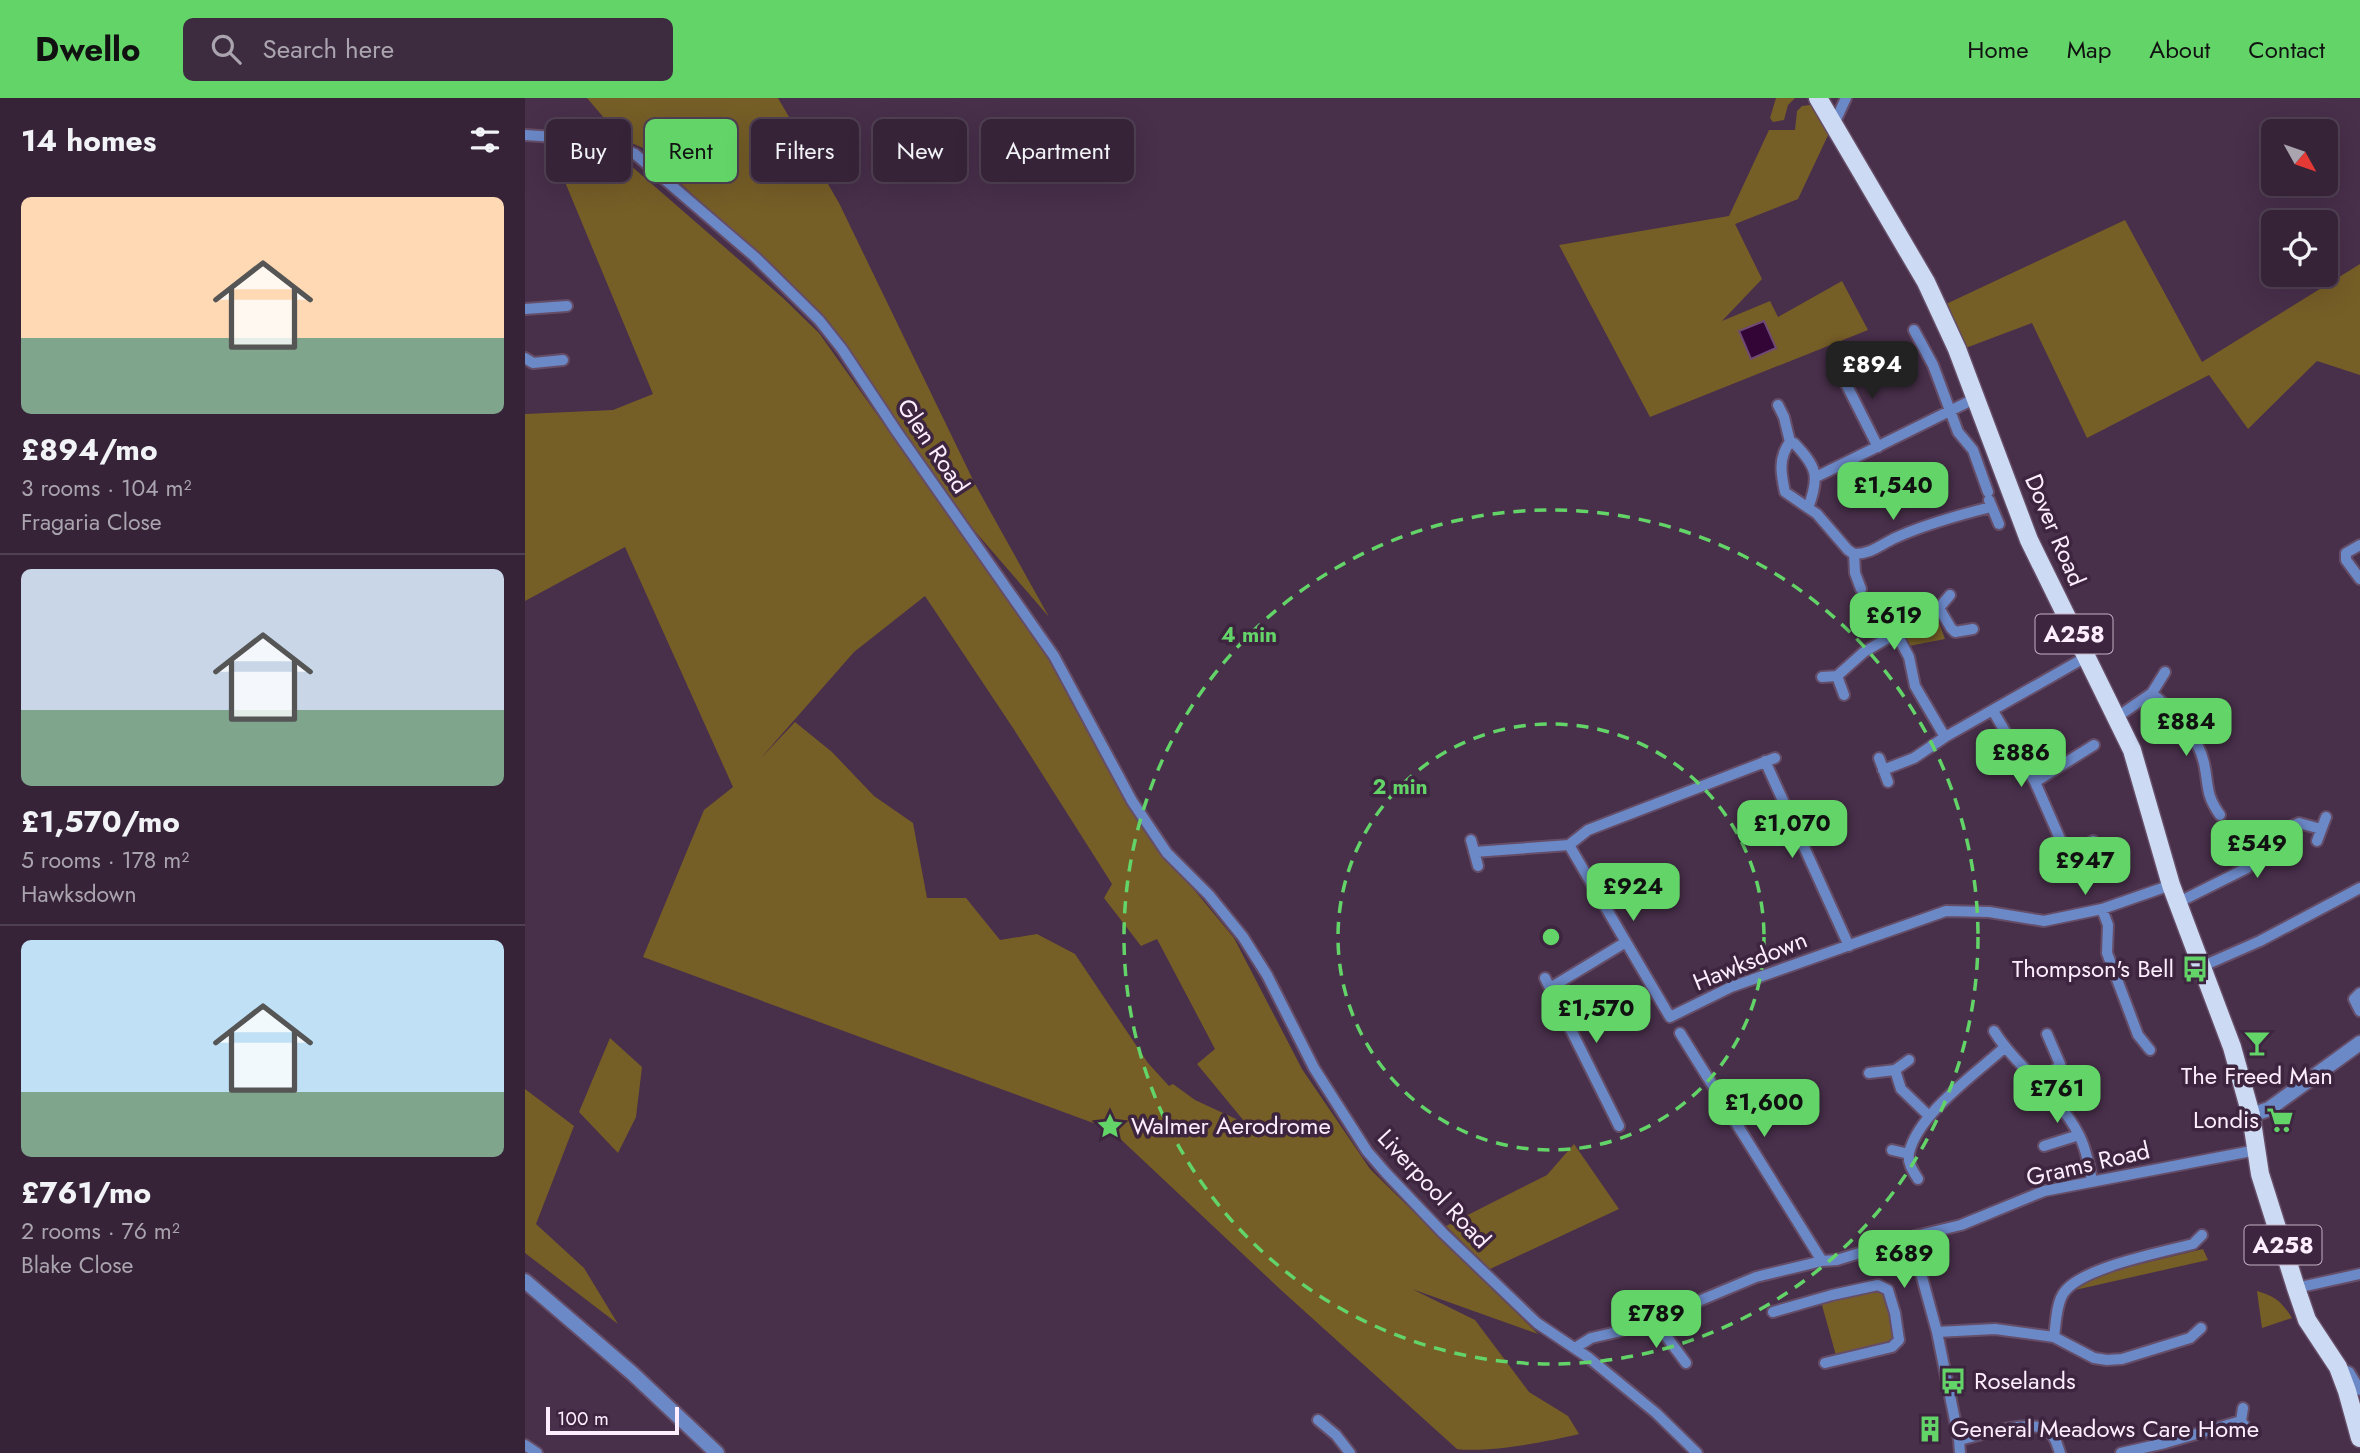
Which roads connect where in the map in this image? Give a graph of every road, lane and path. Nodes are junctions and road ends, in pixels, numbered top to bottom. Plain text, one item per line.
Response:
1 (1818, 98) edge
2 (1846, 98) edge
3 (1833, 124) junction
4 (525, 135) edge
5 (567, 306) dead end
6 (525, 309) edge
7 (1914, 330) dead end
8 (525, 358) edge
9 (563, 360) dead end
10 (1839, 370) dead end
11 (1976, 398) junction
12 (1778, 405) dead end
13 (1951, 410) junction
14 (1790, 442) junction
15 (1878, 447) junction
16 (1816, 477) junction
17 (1989, 499) junction
18 (1808, 508) junction
19 (1999, 524) dead end
20 (2360, 545) edge
21 (1854, 554) junction
22 (2360, 579) edge
23 (1860, 589) dead end
24 (1950, 595) dead end
25 (1939, 608) junction
26 (1973, 629) dead end
27 (1896, 633) junction
28 (2086, 657) junction
29 (2165, 672) dead end
30 (1837, 676) junction
31 (1822, 677) dead end
32 (2152, 693) junction
33 (1844, 695) dead end
34 (1993, 711) junction
35 (2117, 717) junction
36 (1945, 737) junction
37 (2094, 745) dead end
38 (1879, 758) dead end
39 (1883, 770) junction
40 (1888, 782) dead end
41 (2035, 782) junction
42 (2220, 815) dead end
43 (2326, 817) dead end
44 (2321, 829) junction
45 (2093, 841) dead end
46 (2317, 841) dead end
47 (1569, 845) junction
48 (1478, 866) dead end
49 (2246, 868) junction
50 (2252, 880) dead end
51 (2171, 885) junction
52 (2360, 888) edge
53 (1209, 895) joint
54 (2179, 902) junction
55 (2102, 909) junction
56 (1626, 942) junction
57 (1849, 946) junction
58 (2203, 966) junction
59 (2360, 993) edge
60 (2360, 1011) edge
61 (1993, 1031) dead end
62 (1680, 1033) dead end
63 (2047, 1034) dead end
64 (2360, 1043) edge
65 (2004, 1048) junction
66 (2150, 1050) dead end
67 (1909, 1060) dead end
68 (2060, 1064) junction
69 (2073, 1066) dead end
70 (1895, 1070) junction
71 (1869, 1073) dead end
72 (2041, 1087) junction
73 (1928, 1115) junction
74 (2251, 1115) junction
75 (1619, 1126) dead end
76 (2079, 1135) junction
77 (2044, 1146) dead end
78 (1892, 1150) dead end
79 (2257, 1150) junction
80 (1909, 1154) junction
81 (1918, 1179) dead end
82 (2092, 1181) junction
83 (2202, 1235) dead end
84 (1911, 1237) junction
85 (1822, 1261) junction
86 (2360, 1274) edge
87 (525, 1281) edge
88 (2296, 1288) junction
89 (1773, 1312) dead end
90 (1658, 1318) junction
91 (2201, 1328) dead end
92 (1937, 1332) junction
93 (2054, 1337) junction
94 (1684, 1342) dead end
95 (1575, 1348) junction
96 (1675, 1350) junction
97 (1686, 1363) dead end
98 (1825, 1363) dead end
99 (2337, 1367) junction
100 (2360, 1390) edge
101 (2243, 1408) dead end
102 (1318, 1420) dead end
103 (2241, 1421) junction
104 (2359, 1426) edge
105 (2249, 1432) dead end
106 (1959, 1440) junction
107 (525, 1445) edge
108 (2145, 1451) edge
109 (537, 1453) edge
110 (717, 1453) edge
111 (1350, 1453) edge
112 (1697, 1453) edge
113 (1960, 1453) edge
114 (2060, 1453) edge
115 (2121, 1453) edge

1 - 3 main road, Dover Road / A258
2 - 3 street
3 - 11 main road, Dover Road / A258
4 - 53 street, Glen Road
5 - 6 street
7 - 13 street
8 - 9 street
10 - 15 street
11 - 13 street
11 - 28 main road, Dover Road / A258
12 - 14 street
13 - 15 street
13 - 17 street
14 - 16 street
14 - 18 street
15 - 16 street
16 - 18 street
17 - 19 street
17 - 21 street
18 - 21 street
20 - 22 street
21 - 23 street
24 - 25 street
25 - 26 street
25 - 27 street
27 - 30 street
27 - 36 street
28 - 34 street
28 - 35 main road, Dover Road / A258
29 - 32 street
30 - 31 street
30 - 33 street
32 - 35 street
32 - 42 street
34 - 36 street
34 - 41 street
35 - 51 main road, Dover Road / A258
36 - 39 street
37 - 41 street
38 - 39 street
39 - 40 street
41 - 45 street
43 - 44 street
44 - 46 street
44 - 49 street
47 - 48 street, Hawksdown
47 - 56 street, Hawksdown
47 - 57 street, Hawksdown
49 - 50 street
49 - 54 street
51 - 54 main road, Dover Road / A258
51 - 55 street, Hawksdown
52 - 58 street
53 - 95 street, Liverpool Road
54 - 58 main road, Dover Road / A258
55 - 57 street, Hawksdown
55 - 66 street
56 - 57 street, Hawksdown
56 - 75 street
58 - 74 main road, Dover Road / A258
59 - 60 street
61 - 65 street
62 - 85 street
63 - 68 street
64 - 74 street
65 - 72 street
65 - 73 street
67 - 70 street
68 - 69 street
68 - 72 street
70 - 71 street
70 - 73 street
72 - 76 street
73 - 80 street
74 - 79 main road, A258
76 - 77 street
76 - 82 street
78 - 80 street
79 - 82 street, Grams Road
79 - 88 main road, A258
80 - 81 street
82 - 84 street, Grams Road
83 - 93 street
84 - 85 street, Grams Road
84 - 92 street
85 - 90 street, Grams Road
86 - 88 street
87 - 110 street
88 - 99 main road, A258
89 - 98 street
90 - 95 street, Grams Road
90 - 96 street
91 - 93 street
92 - 93 street
92 - 106 street
94 - 96 street
95 - 112 street, Liverpool Road
96 - 97 street
99 - 100 street
99 - 104 main road, A258
101 - 103 street
102 - 111 street
103 - 105 street
103 - 108 street
106 - 113 street
106 - 114 street
107 - 109 street
108 - 115 street

